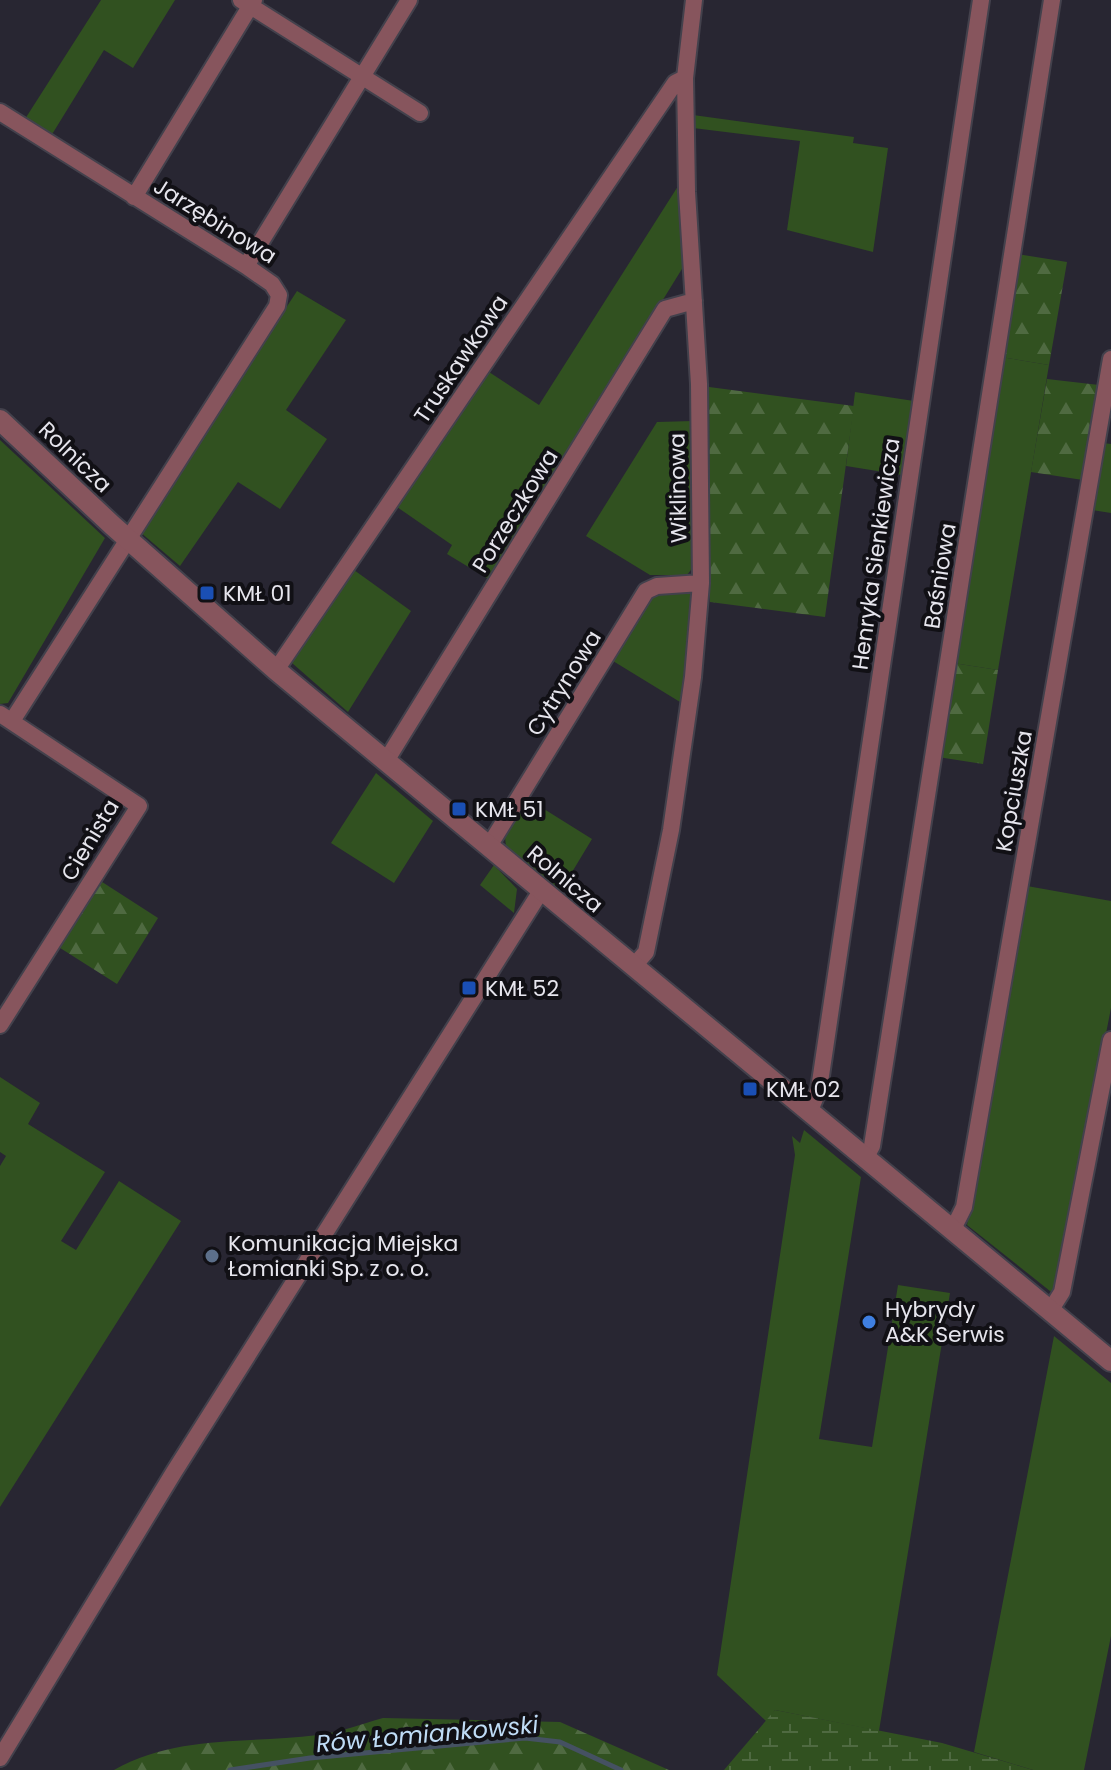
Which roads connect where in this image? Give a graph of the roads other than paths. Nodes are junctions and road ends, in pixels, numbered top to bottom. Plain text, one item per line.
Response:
1 (409, 0) edge
2 (694, 0) edge
3 (981, 0) edge
4 (1052, 0) edge
5 (248, 2) edge
6 (362, 77) junction
7 (685, 78) junction
8 (0, 112) edge
9 (420, 113) dead end
10 (134, 197) junction
11 (246, 266) junction
12 (694, 301) junction
13 (1111, 359) edge
14 (0, 420) edge
15 (128, 539) junction
16 (701, 583) junction
17 (276, 670) junction
18 (6, 718) edge
19 (386, 761) junction
20 (489, 846) junction
21 (541, 891) junction
22 (633, 967) junction
23 (0, 1025) edge
24 (1111, 1040) edge
25 (809, 1113) junction
26 (866, 1157) junction
27 (953, 1229) junction
28 (1050, 1311) junction
29 (1111, 1361) edge
30 (0, 1758) edge

1 - 6 street
2 - 7 street, Wiklinowa
3 - 25 street, Henryka Sienkiewicza
4 - 26 street, Baśniowa
5 - 6 street
5 - 10 street
6 - 9 street
6 - 11 street
7 - 12 street, Wiklinowa
7 - 17 street, Truskawkowa
8 - 10 street, Jarzębinowa
10 - 11 street, Jarzębinowa
11 - 15 street, Jarzębinowa
12 - 16 street, Wiklinowa
12 - 19 street, Porzeczkowa
13 - 27 street, Kopciuszka
14 - 15 street, Rolnicza
15 - 17 street, Rolnicza
15 - 18 street, Cienista
16 - 20 street, Cytrynowa
16 - 22 street, Wiklinowa
17 - 19 street, Rolnicza
18 - 23 street, Cienista
19 - 20 street, Rolnicza
20 - 21 street, Rolnicza
21 - 22 street, Rolnicza
21 - 30 street
22 - 25 street, Rolnicza
24 - 28 street
25 - 26 street, Rolnicza
26 - 27 street, Rolnicza
27 - 28 street, Rolnicza
28 - 29 street, Rolnicza

